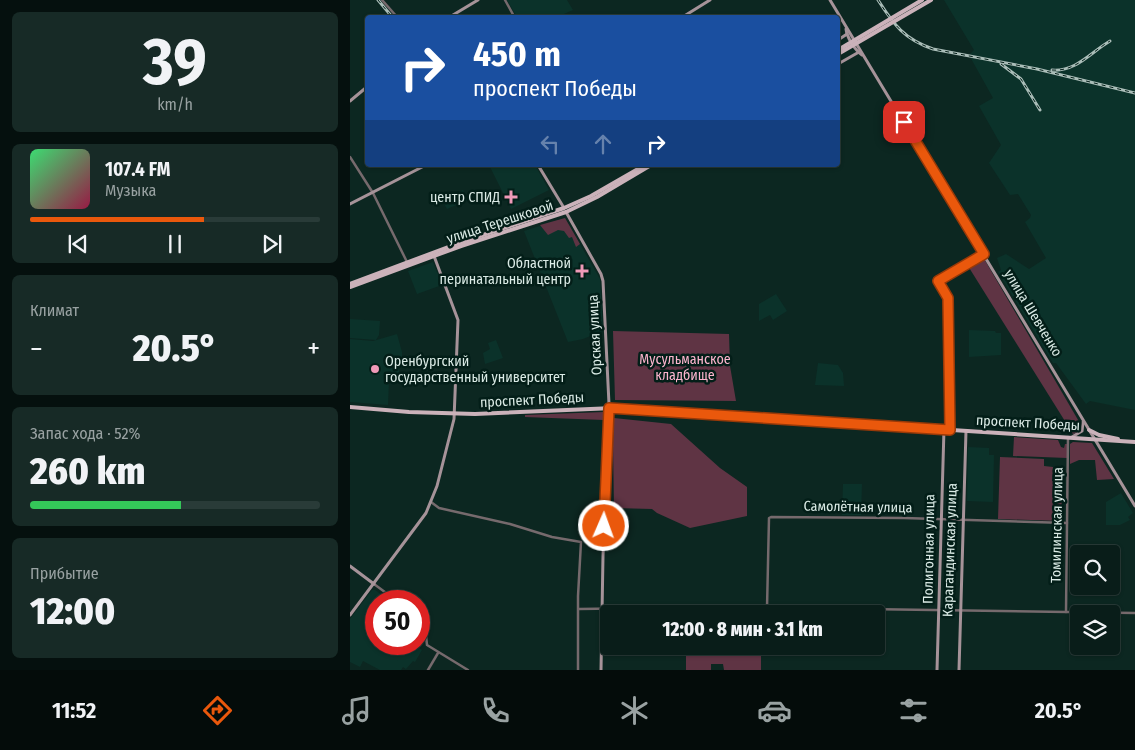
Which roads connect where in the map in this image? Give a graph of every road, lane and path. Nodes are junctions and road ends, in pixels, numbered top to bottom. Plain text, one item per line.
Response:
1 (382, 0) edge
2 (478, 0) edge
3 (505, 0) edge
4 (710, 0) edge
5 (830, 0) edge
6 (922, 0) edge
7 (931, 0) edge
8 (395, 15) edge
9 (453, 15) edge
10 (513, 15) edge
11 (686, 15) edge
12 (839, 15) edge
13 (840, 16) edge
14 (848, 33) junction
15 (840, 39) edge
16 (840, 49) edge
17 (859, 51) junction
18 (840, 53) edge
19 (840, 63) edge
20 (365, 88) edge
21 (350, 101) edge
22 (350, 157) edge
23 (422, 167) edge
24 (539, 167) edge
25 (641, 167) edge
26 (648, 167) edge
27 (373, 193) junction
28 (350, 204) edge
29 (565, 210) junction
30 (984, 254) junction
31 (434, 256) junction
32 (407, 262) junction
33 (350, 284) edge
34 (350, 288) edge
35 (350, 407) edge
36 (609, 408) junction
37 (456, 414) junction
38 (1082, 419) junction
39 (950, 427) junction
40 (944, 429) junction
41 (1089, 430) junction
42 (966, 431) junction
43 (1070, 437) junction
44 (1094, 438) junction
45 (1108, 440) junction
46 (1122, 441) junction
47 (1135, 442) edge
48 (1102, 452) junction
49 (431, 502) junction
50 (1135, 506) edge
51 (941, 519) junction
52 (962, 520) junction
53 (1067, 523) junction
54 (350, 566) edge
55 (374, 584) junction
56 (382, 590) edge
57 (603, 605) edge
58 (767, 605) edge
59 (579, 609) junction
60 (600, 609) edge
61 (885, 609) edge
62 (939, 610) junction
63 (960, 611) junction
64 (1066, 612) junction
65 (1135, 613) edge
66 (350, 614) edge
67 (430, 647) edge
68 (438, 653) junction
69 (602, 655) edge
70 (428, 670) edge
71 (468, 670) edge
72 (578, 670) edge
73 (602, 670) edge
74 (937, 670) edge
75 (959, 670) edge

1 - 8 street
2 - 9 main road
3 - 10 street
4 - 11 main road
5 - 12 main road, улица Шевченко
6 - 16 main road, bridge
7 - 18 main road, bridge
13 - 14 main road, улица Шевченко
14 - 15 main road
14 - 17 main road, улица Шевченко
17 - 19 main road
17 - 30 main road, улица Шевченко
20 - 21 main road
22 - 27 street
23 - 27 main road
24 - 29 main road, Орская улица
25 - 29 main road, улица Терешковой
26 - 29 main road, улица Терешковой
27 - 28 main road
27 - 32 street
29 - 31 main road, улица Терешковой
29 - 32 main road, улица Терешковой
29 - 36 main road, Орская улица
30 - 38 main road, улица Шевченко
30 - 39 street
31 - 34 main road, улица Терешковой
31 - 37 main road
32 - 33 main road, улица Терешковой
35 - 37 main road, проспект Победы
36 - 37 main road, проспект Победы
36 - 40 main road, проспект Победы
36 - 57 main road, Орская улица
37 - 49 main road
38 - 41 main road, улица Шевченко
38 - 43 main road
39 - 40 main road, проспект Победы
39 - 42 main road, проспект Победы
40 - 51 main road, Полигонная улица
41 - 44 main road, улица Шевченко
41 - 46 main road
42 - 43 main road, проспект Победы
42 - 52 main road, Карагандинская улица
43 - 44 main road, проспект Победы
43 - 53 street, Томилинская улица
44 - 45 main road, проспект Победы
44 - 48 main road, улица Шевченко
45 - 46 main road, проспект Победы
45 - 48 main road
46 - 47 main road, проспект Победы
48 - 50 main road, улица Шевченко
49 - 55 main road
49 - 59 street
51 - 52 street, Самолётная улица
51 - 58 street, Самолётная улица
51 - 62 main road, Полигонная улица
52 - 53 street, Самолётная улица
52 - 63 main road, Карагандинская улица
53 - 64 street, Томилинская улица
54 - 55 main road
55 - 56 street
55 - 66 main road
59 - 60 street
59 - 72 street
61 - 62 street
62 - 63 street
62 - 74 main road, Полигонная улица
63 - 64 street
63 - 75 main road, Карагандинская улица
64 - 65 street
67 - 68 street
68 - 70 street
68 - 71 street
69 - 73 main road, Орская улица

